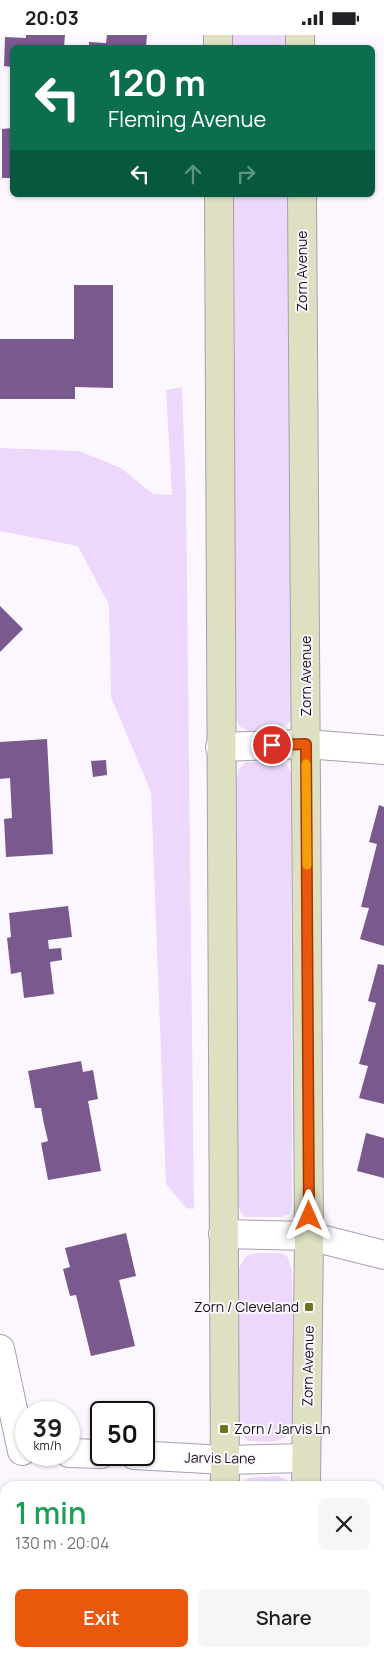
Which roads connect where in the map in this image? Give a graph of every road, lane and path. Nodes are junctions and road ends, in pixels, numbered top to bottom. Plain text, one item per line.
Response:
1 (219, 197) edge
2 (302, 197) edge
3 (306, 744) junction
4 (220, 747) junction
5 (384, 750) edge
6 (223, 1234) junction
7 (309, 1235) junction
8 (384, 1255) edge
9 (0, 1349) edge
10 (15, 1445) edge
11 (155, 1456) edge
12 (306, 1458) junction
13 (225, 1459) junction
14 (225, 1481) edge
15 (306, 1481) edge

1 - 4 main road
2 - 3 main road, Zorn Avenue
3 - 4 street
3 - 5 street
3 - 7 main road, Zorn Avenue
4 - 6 main road
6 - 7 street
6 - 13 main road
7 - 8 street
7 - 12 main road, Zorn Avenue
9 - 10 street
11 - 13 street, Jarvis Lane
12 - 13 street, Jarvis Lane
12 - 15 main road, Zorn Avenue
13 - 14 main road

